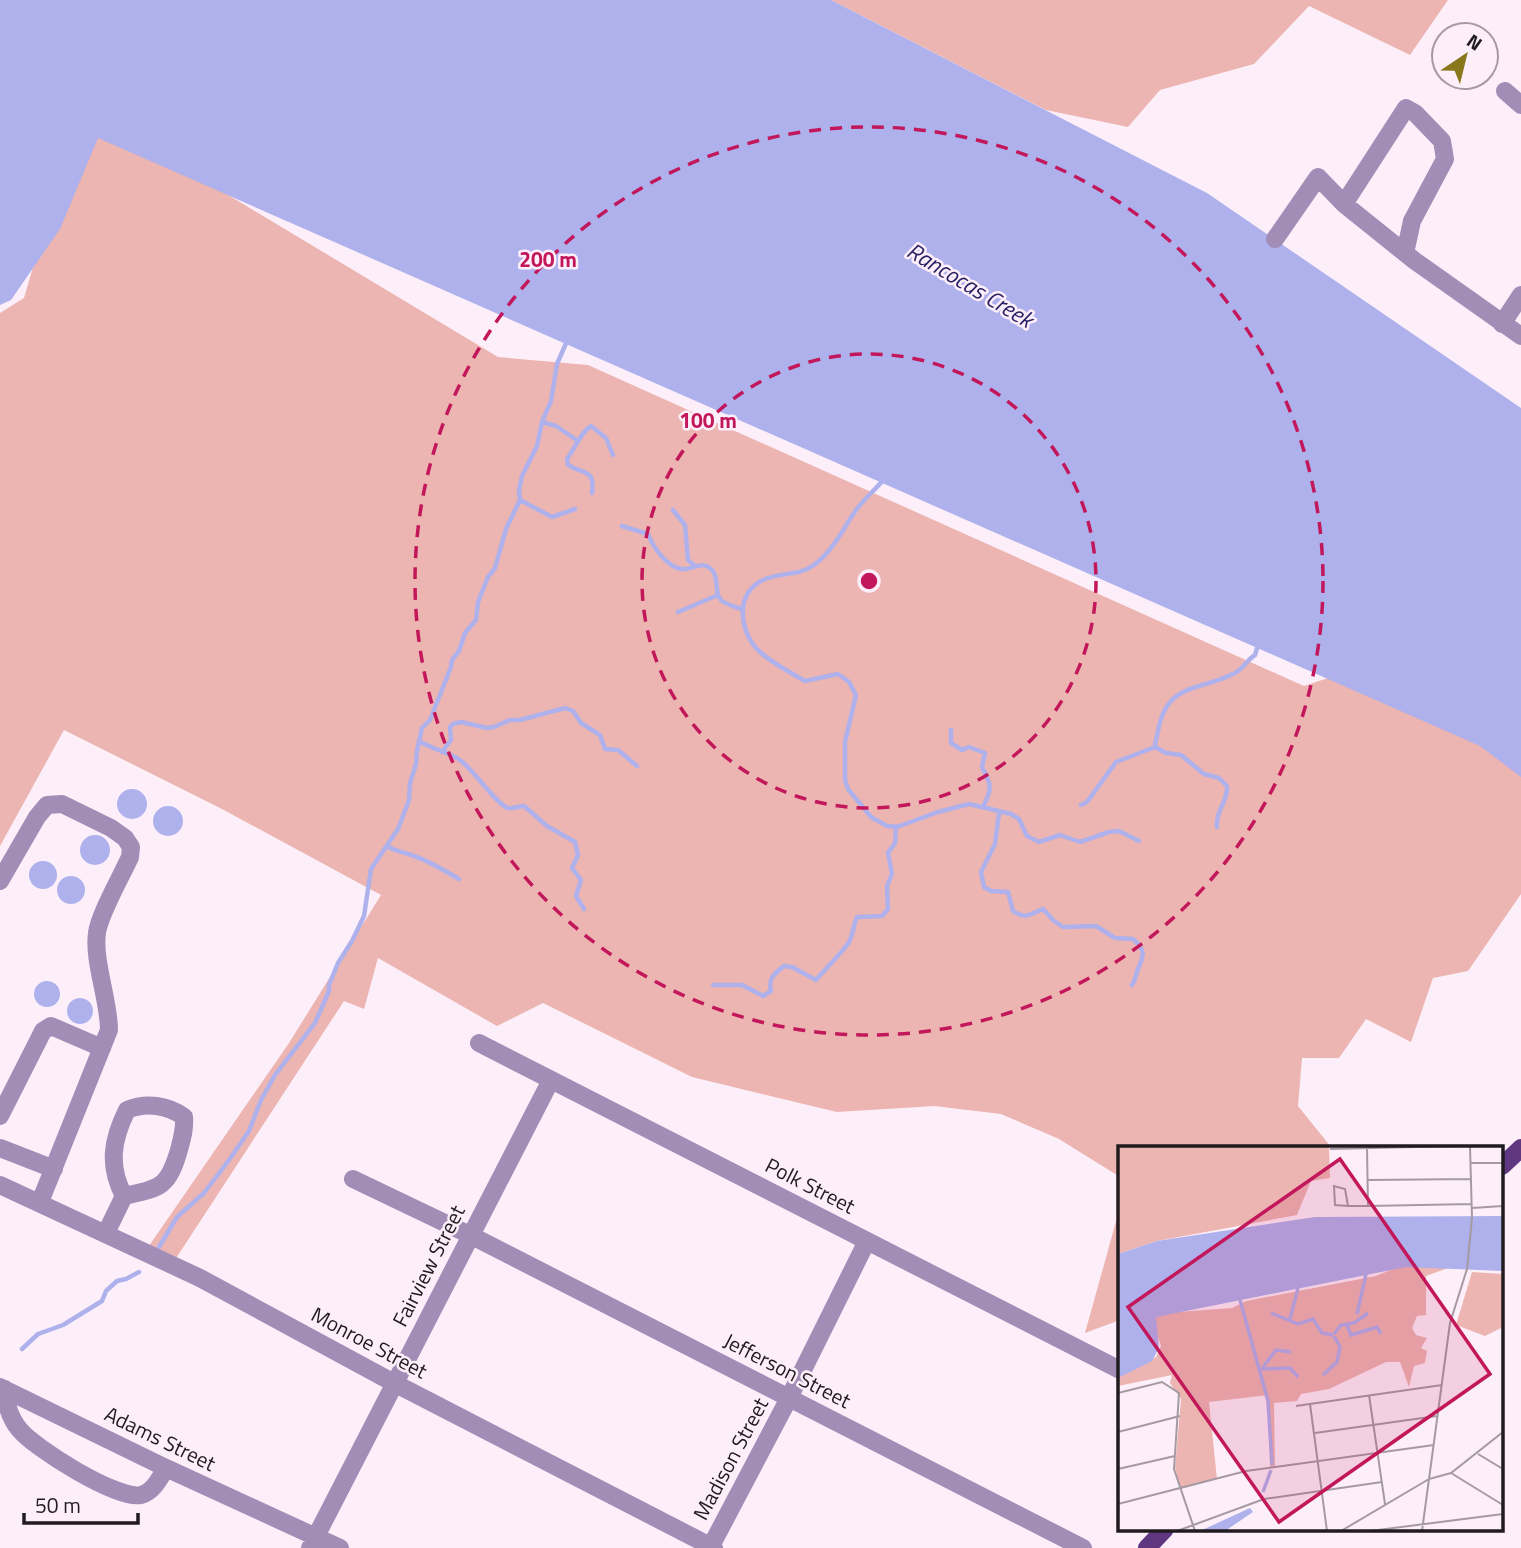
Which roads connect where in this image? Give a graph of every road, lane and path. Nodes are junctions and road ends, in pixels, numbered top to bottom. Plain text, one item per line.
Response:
1 (1505, 91) dead end
2 (1521, 105) edge
3 (1344, 204) junction
4 (1275, 239) dead end
5 (1405, 253) junction
6 (1521, 295) edge
7 (1502, 324) junction
8 (1521, 336) edge
9 (0, 881) edge
10 (479, 1043) dead end
11 (102, 1048) junction
12 (551, 1080) junction
13 (0, 1116) edge
14 (0, 1148) edge
15 (1521, 1148) edge
16 (1504, 1164) edge
17 (54, 1169) junction
18 (353, 1179) dead end
19 (0, 1185) edge
20 (124, 1196) junction
21 (40, 1202) junction
22 (106, 1233) junction
23 (470, 1236) junction
24 (867, 1241) junction
25 (1118, 1369) edge
26 (394, 1383) junction
27 (3, 1388) edge
28 (789, 1398) junction
29 (166, 1468) junction
30 (1164, 1530) edge
31 (313, 1542) edge
32 (340, 1548) edge
33 (712, 1548) edge
34 (1083, 1548) edge
35 (1147, 1548) edge

1 - 2 street
3 - 4 street
3 - 5 street
3 - 5 street
5 - 7 street
6 - 7 street
7 - 8 street
9 - 11 street
10 - 12 street, Polk Street
11 - 13 street
11 - 17 street
12 - 23 street, Fairview Street
12 - 24 street, Polk Street
14 - 17 street
15 - 16 main road
17 - 21 street
18 - 23 street, Jefferson Street
19 - 21 street, Monroe Street
20 - 20 street
20 - 22 street
21 - 22 street, Monroe Street
22 - 26 street, Monroe Street
23 - 26 street, Fairview Street
23 - 28 street, Jefferson Street
24 - 25 street, Polk Street
24 - 28 street, Madison Street
26 - 31 street, Fairview Street
26 - 33 street, Monroe Street
27 - 29 street, Adams Street
27 - 29 street
28 - 33 street, Madison Street
28 - 34 street, Jefferson Street
29 - 31 street, Adams Street
30 - 35 main road
31 - 32 street, Adams Street

